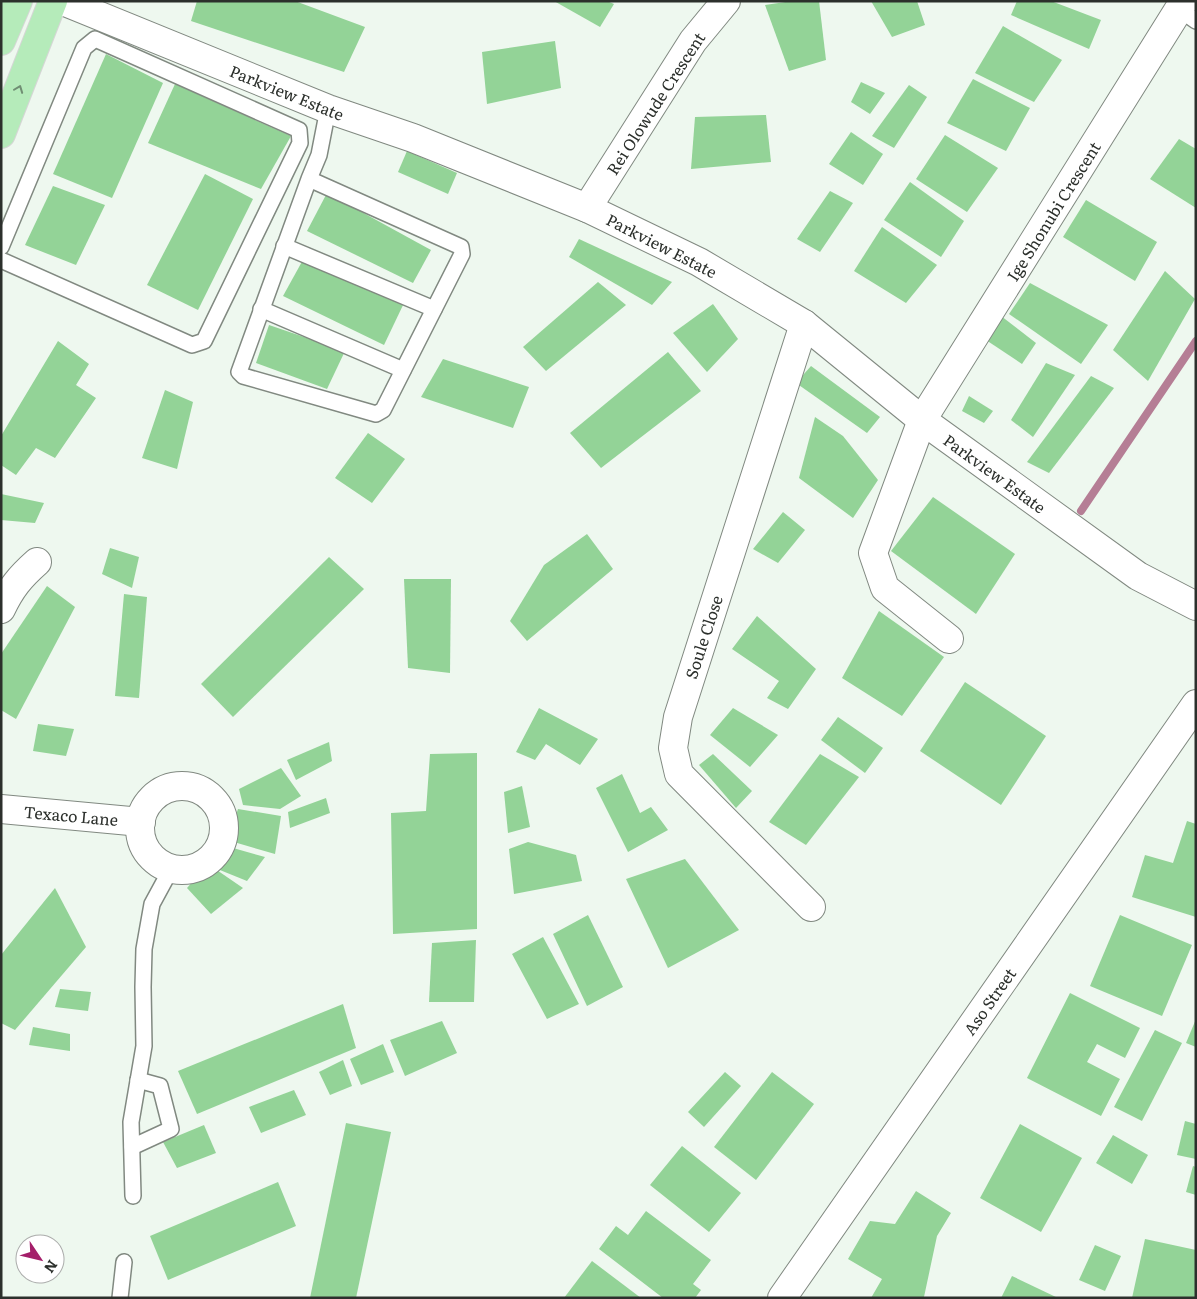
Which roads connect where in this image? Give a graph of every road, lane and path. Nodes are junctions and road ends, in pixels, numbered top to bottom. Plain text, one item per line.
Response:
1 (18, 1) edge
2 (53, 1) edge
3 (63, 1) edge
4 (726, 1) edge
5 (1186, 10) edge
6 (1, 41) edge
7 (328, 109) junction
8 (1, 134) edge
9 (309, 180) junction
10 (587, 208) junction
11 (284, 246) junction
12 (1, 247) edge
13 (1, 260) edge
14 (434, 308) junction
15 (261, 309) junction
16 (804, 324) junction
17 (403, 370) junction
18 (922, 420) junction
19 (37, 562) dead end
20 (1196, 606) edge
21 (1, 609) edge
22 (949, 639) dead end
23 (1196, 704) edge
24 (1, 810) edge
25 (140, 822) junction
26 (171, 869) junction
27 (811, 906) dead end
28 (138, 1080) junction
29 (132, 1147) junction
30 (133, 1196) dead end
31 (124, 1262) dead end
32 (120, 1298) edge
33 (782, 1298) edge

1 - 6 main road
8 -> 2 main road
3 - 7 street, Parkview Estate
4 - 10 street, Rei Olowude Crescent
5 - 18 street, Ige Shonubi Crescent
7 - 9 lane
7 - 10 street, Parkview Estate
9 - 11 lane
9 - 14 lane
10 - 16 street, Parkview Estate
11 - 14 lane
11 - 15 lane
12 - 13 lane
14 - 17 lane
15 - 17 lane
15 - 17 lane
16 - 18 street, Parkview Estate
16 - 27 street, Soule Close
18 - 20 street, Parkview Estate
18 - 22 street, Ige Shonubi Crescent
19 - 21 street
23 - 33 street, Aso Street
24 - 25 street, Texaco Lane
25 - 26 street, Texaco Lane
25 - 26 street, Texaco Lane
26 - 28 lane
28 - 29 lane
28 - 29 lane
29 - 30 lane
31 - 32 lane

